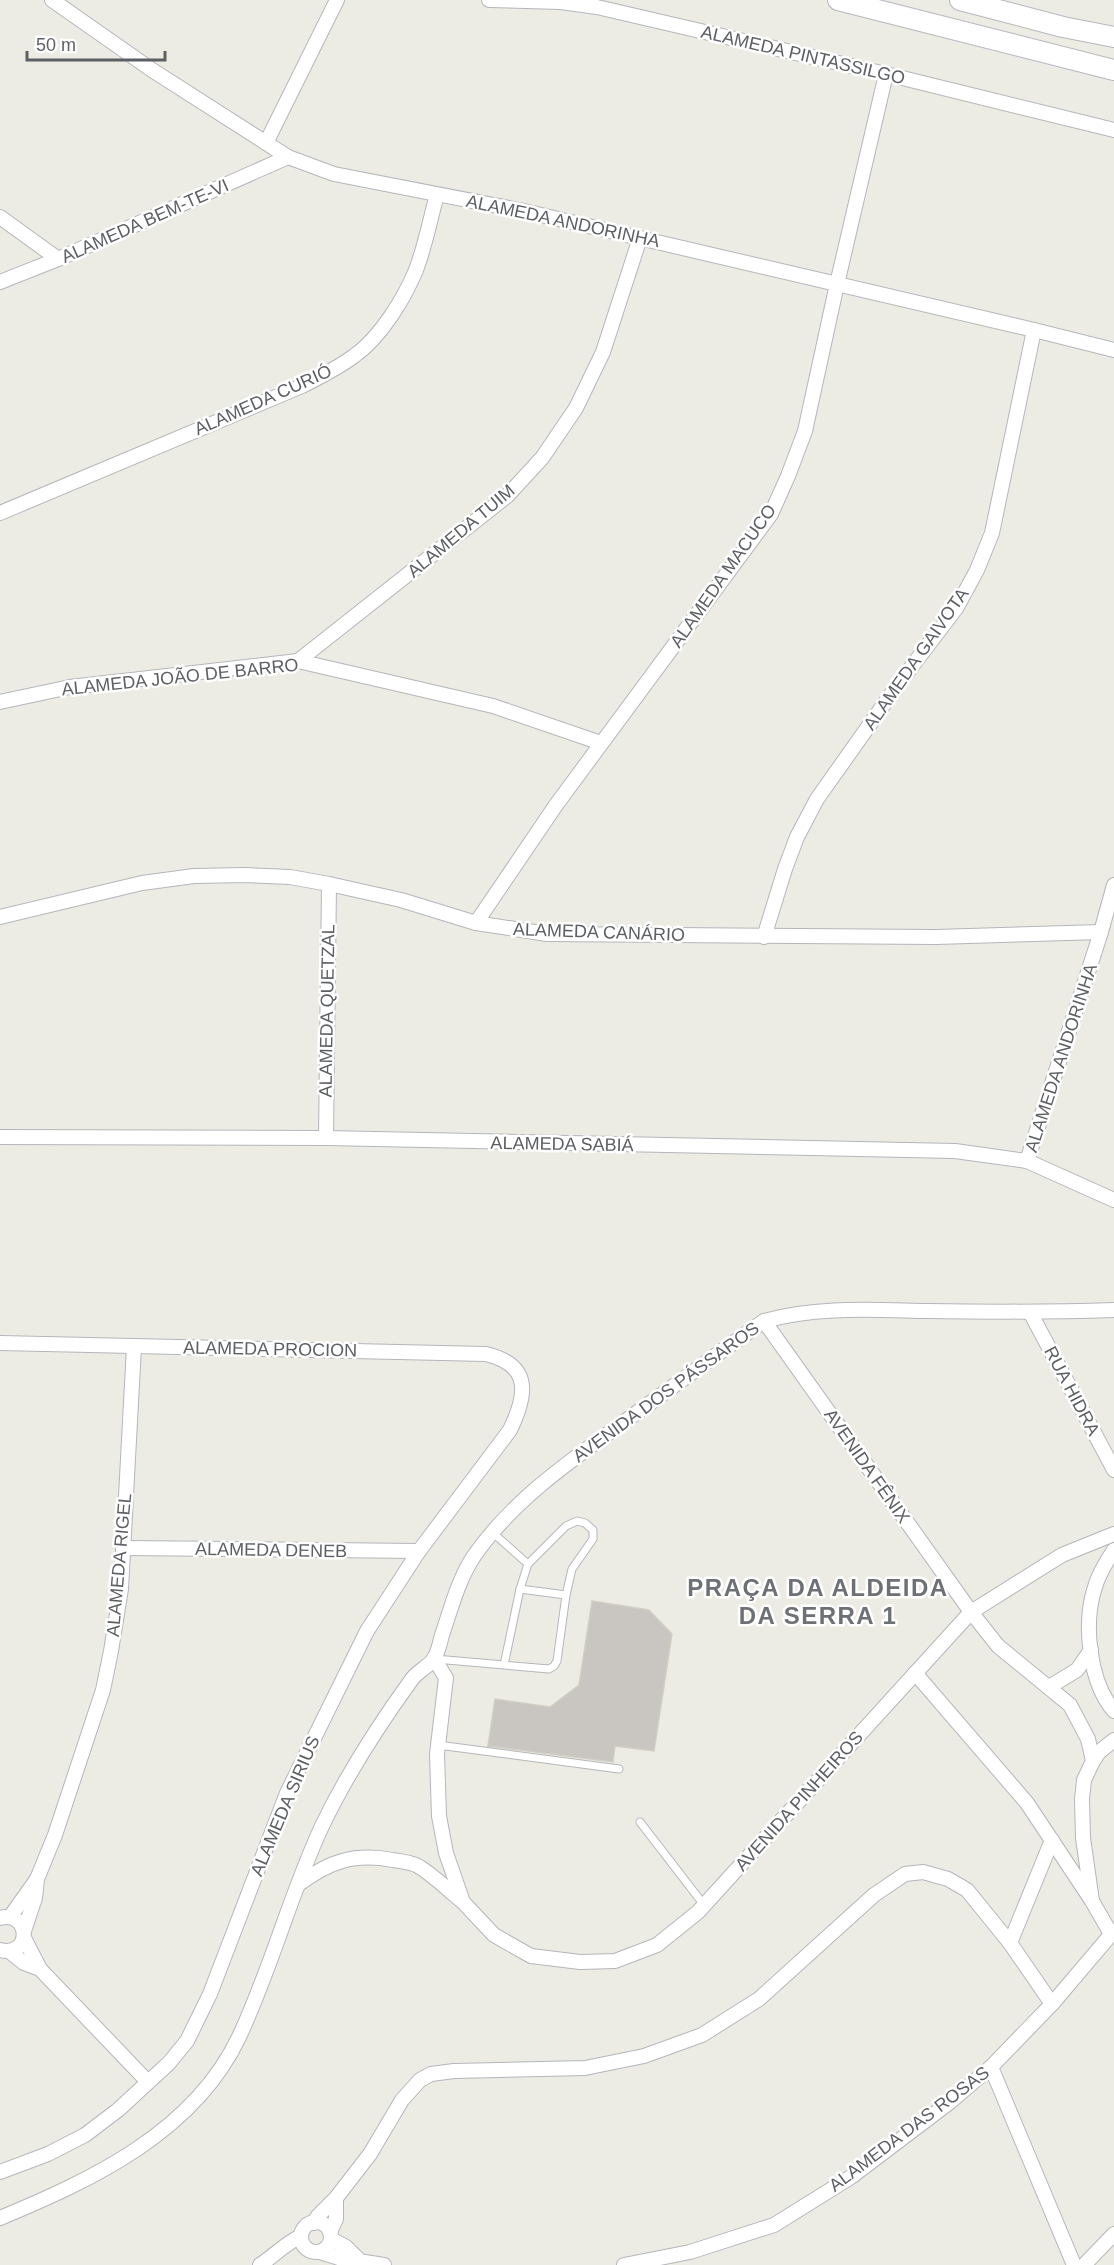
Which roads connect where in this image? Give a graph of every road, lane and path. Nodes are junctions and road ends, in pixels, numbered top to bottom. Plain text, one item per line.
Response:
1 (52, 0) edge
2 (337, 0) edge
3 (489, 0) edge
4 (838, 0) edge
5 (960, 0) edge
6 (1114, 37) edge
7 (1114, 70) edge
8 (886, 74) junction
9 (1114, 130) edge
10 (266, 143) junction
11 (288, 157) junction
12 (437, 195) junction
13 (0, 217) edge
14 (640, 238) junction
15 (58, 259) junction
16 (0, 282) edge
17 (837, 284) junction
18 (1034, 330) junction
19 (1114, 350) edge
20 (0, 513) edge
21 (298, 661) junction
22 (0, 702) edge
23 (601, 743) junction
24 (329, 884) junction
25 (1114, 885) edge
26 (0, 917) edge
27 (476, 923) junction
28 (1101, 932) junction
29 (764, 937) junction
30 (0, 1137) edge
31 (326, 1138) junction
32 (1027, 1161) junction
33 (1114, 1200) edge
34 (1114, 1311) edge
35 (1030, 1312) junction
36 (764, 1321) junction
37 (0, 1343) edge
38 (134, 1347) junction
39 (523, 1386) joint
40 (1114, 1470) edge
41 (492, 1532) junction
42 (1114, 1534) edge
43 (123, 1548) junction
44 (1114, 1550) edge
45 (419, 1551) junction
46 (528, 1564) junction
47 (520, 1589) junction
48 (566, 1595) junction
49 (971, 1612) junction
50 (1091, 1650) junction
51 (434, 1659) junction
52 (504, 1665) junction
53 (915, 1673) junction
54 (1049, 1687) junction
55 (1114, 1711) edge
56 (1114, 1740) edge
57 (438, 1750) junction
58 (1093, 1761) junction
59 (619, 1769) dead end
60 (640, 1822) dead end
61 (1052, 1840) junction
62 (37, 1879) junction
63 (297, 1886) junction
64 (1092, 1901) junction
65 (463, 1902) junction
66 (704, 1905) junction
67 (3, 1917) edge
68 (1112, 1933) edge
69 (24, 1935) junction
70 (1010, 1943) junction
71 (3, 1951) edge
72 (40, 1969) junction
73 (1052, 2004) junction
74 (992, 2067) junction
75 (148, 2082) junction
76 (0, 2172) edge
77 (336, 2198) junction
78 (0, 2218) edge
79 (314, 2223) junction
80 (1114, 2234) edge
81 (331, 2236) junction
82 (304, 2242) junction
83 (320, 2252) junction
84 (357, 2259) junction
85 (260, 2265) edge
86 (384, 2265) edge
87 (624, 2265) edge
88 (1074, 2265) edge
89 (1084, 2265) edge

1 - 10 street, ALAMEDA ANDORINHA
2 - 10 street
3 - 8 street, ALAMEDA PINTASSILGO
4 - 7 main road
5 - 6 main road
8 - 9 street, ALAMEDA PINTASSILGO
8 - 17 street, ALAMEDA MACUCO
10 - 11 street, ALAMEDA ANDORINHA
11 - 12 street, ALAMEDA ANDORINHA
11 - 15 street, ALAMEDA BEM-TE-VI
12 - 14 street, ALAMEDA ANDORINHA
12 - 20 street, ALAMEDA CURIÓ
13 - 15 street
14 - 17 street, ALAMEDA ANDORINHA
14 - 21 street, ALAMEDA TUIM
15 - 16 street, ALAMEDA BEM-TE-VI
17 - 18 street, ALAMEDA ANDORINHA
17 - 23 street, ALAMEDA MACUCO
18 - 19 street, ALAMEDA ANDORINHA
18 - 29 street, ALAMEDA GAIVOTA
21 - 22 street, ALAMEDA JOÃO DE BARRO
21 - 23 street, ALAMEDA JOÃO DE BARRO
23 - 27 street, ALAMEDA MACUCO
24 - 26 street, ALAMEDA CANÁRIO
24 - 27 street, ALAMEDA CANÁRIO
24 - 31 street, ALAMEDA QUETZAL
25 - 28 street, ALAMEDA ANDORINHA
27 - 29 street, ALAMEDA CANÁRIO
28 - 29 street, ALAMEDA CANÁRIO
28 - 32 street, ALAMEDA ANDORINHA
30 - 31 street, ALAMEDA SABIÁ
31 - 32 street, ALAMEDA SABIÁ
32 - 33 street, ALAMEDA SABIÁ
34 - 35 street, AVENIDA DOS PÁSSAROS
35 - 36 street, AVENIDA DOS PÁSSAROS
35 - 40 street, RUA HIDRA
36 - 41 street, AVENIDA DOS PÁSSAROS
36 - 49 street, AVENIDA FÊNIX
37 - 38 street, ALAMEDA PROCION
38 - 39 street, ALAMEDA PROCION
38 - 43 street, ALAMEDA RIGEL
39 - 45 street, ALAMEDA SIRIUS
41 - 46 lane
41 - 51 street, AVENIDA DOS PÁSSAROS
42 - 49 street, AVENIDA PINHEIROS
43 - 45 street, ALAMEDA DENEB
43 - 62 street, ALAMEDA RIGEL
44 - 50 street
45 - 75 street, ALAMEDA SIRIUS
46 - 47 lane
46 - 48 lane
47 - 48 lane
47 - 52 lane
48 - 52 lane
49 - 53 street, AVENIDA PINHEIROS
49 - 54 street, AVENIDA FÊNIX
50 - 54 street
50 - 55 street
51 - 52 lane
51 - 57 street
51 - 63 street, AVENIDA DOS PÁSSAROS
53 - 61 street
53 - 66 street, AVENIDA PINHEIROS
54 - 58 street, AVENIDA FÊNIX
56 - 58 street
57 - 59 lane
57 - 65 street, AVENIDA PINHEIROS
58 - 64 street
60 - 66 lane
61 - 64 street
61 - 70 street
62 - 67 street, ALAMEDA RIGEL
62 - 69 street, ALAMEDA RIGEL
63 - 65 street, AVENIDA PINHEIROS
63 - 78 street, AVENIDA DOS PÁSSAROS
64 - 68 street
65 - 66 street, AVENIDA PINHEIROS
67 - 69 street
68 - 73 street, ALAMEDA DAS ROSAS
69 - 71 street
69 - 72 street
70 - 73 street
70 - 77 street
71 - 72 street
72 - 75 street
73 - 74 street, ALAMEDA DAS ROSAS
74 - 87 street, ALAMEDA DAS ROSAS
74 - 88 street
75 - 76 street, ALAMEDA SIRIUS
77 - 79 street
77 - 81 street
79 - 81 street
79 - 82 street
80 - 89 street
81 - 83 street
81 - 84 street
82 - 83 street
82 - 85 street
83 - 84 street
84 - 86 street

